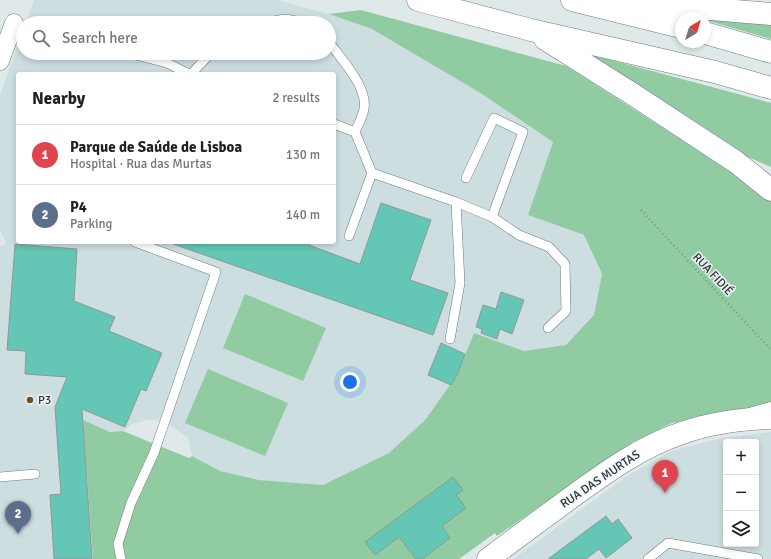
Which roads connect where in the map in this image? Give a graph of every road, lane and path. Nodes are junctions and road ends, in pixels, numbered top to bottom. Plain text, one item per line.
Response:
1 (418, 0) edge
2 (572, 0) edge
3 (604, 0) edge
4 (771, 14) edge
5 (675, 26) edge
6 (16, 29) edge
7 (531, 30) junction
8 (711, 35) edge
9 (336, 52) edge
10 (771, 52) edge
11 (155, 60) edge
12 (204, 60) edge
13 (0, 61) edge
14 (186, 72) edge
15 (192, 72) edge
16 (771, 88) edge
17 (336, 125) edge
18 (356, 132) junction
19 (736, 162) junction
20 (372, 172) junction
21 (466, 178) dead end
22 (771, 179) edge
23 (771, 190) edge
24 (456, 202) junction
25 (641, 210) dead end
26 (492, 217) junction
27 (349, 236) dead end
28 (141, 244) edge
29 (548, 328) dead end
30 (450, 339) dead end
31 (771, 350) edge
32 (771, 414) edge
33 (771, 418) edge
34 (750, 419) junction
35 (35, 474) dead end
36 (0, 477) edge
37 (121, 559) edge
38 (488, 559) edge
39 (648, 559) edge
40 (758, 559) edge

1 - 7 main road
2 - 5 main road
3 - 4 main road
6 - 13 street
7 - 16 main road
7 - 19 main road
8 - 10 main road
9 - 18 lane
11 - 14 lane
12 - 15 lane
17 - 18 lane
18 - 20 lane
19 - 22 main road
19 - 23 main road
20 - 24 lane
20 - 27 lane
21 - 26 lane
24 - 26 lane
24 - 30 lane
25 - 31 path, RUA FIDIÉ
26 - 29 lane
28 - 37 lane
32 - 34 main road
33 - 34 main road, RUA DAS MURTAS
34 - 38 main road, RUA DAS MURTAS
35 - 36 lane
39 - 40 lane

